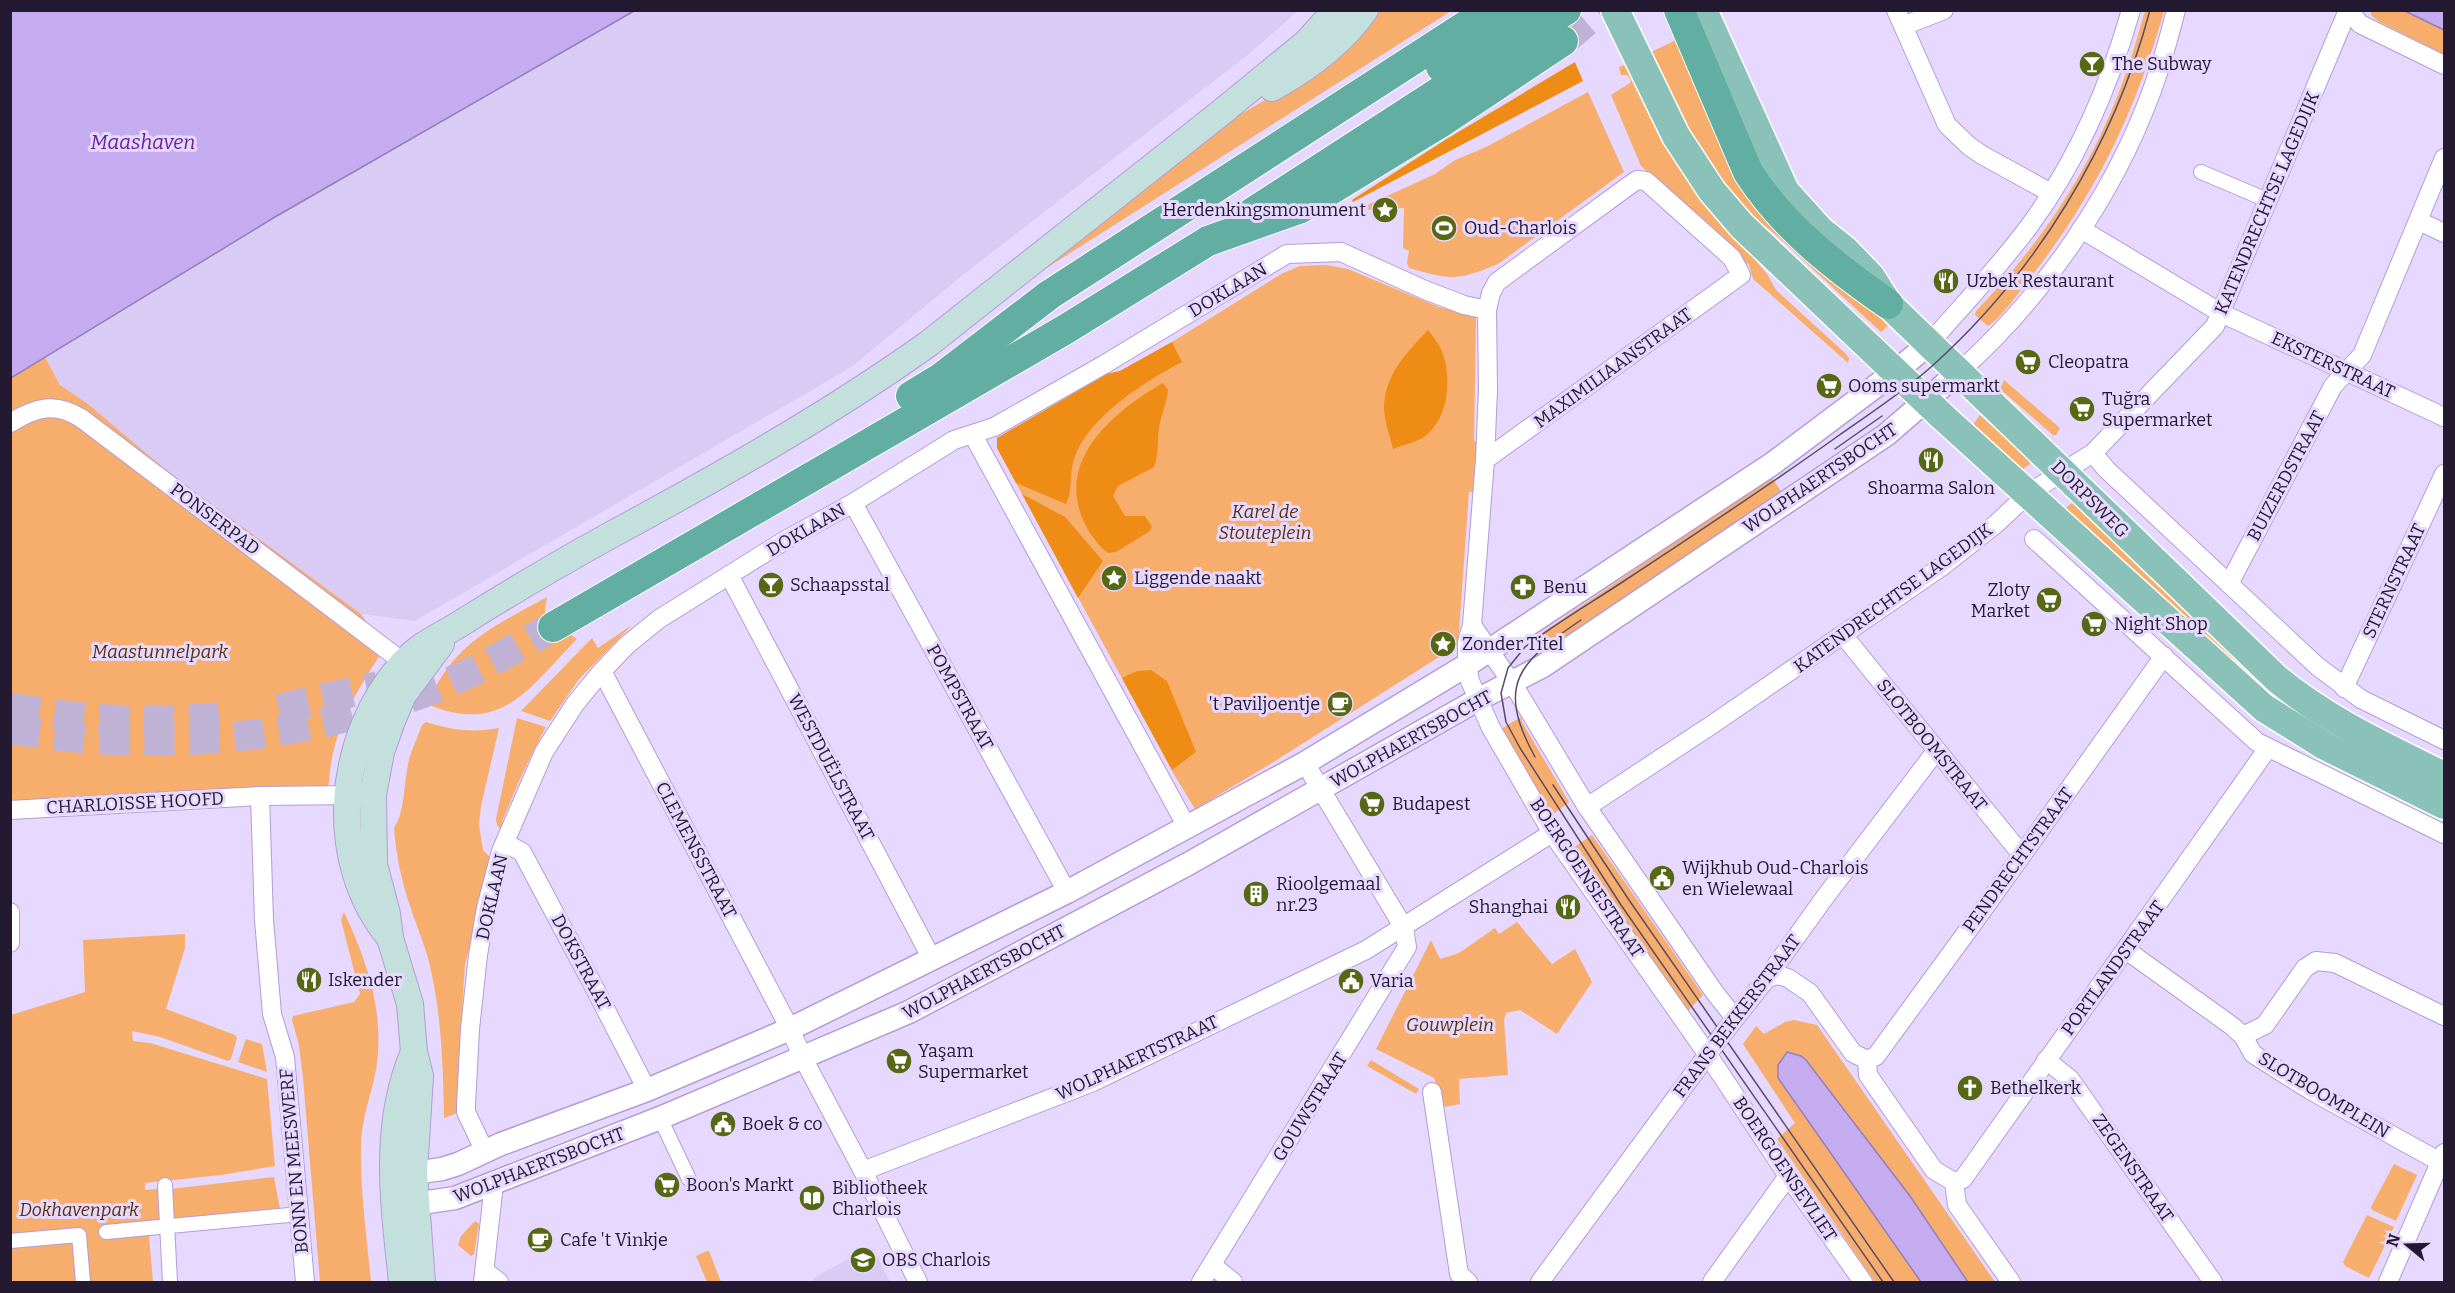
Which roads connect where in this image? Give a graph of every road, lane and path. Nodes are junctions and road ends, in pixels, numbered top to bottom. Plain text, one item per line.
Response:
1 (1336, 10) edge
2 (1365, 10) edge
3 (1491, 10) edge
4 (1531, 10) edge
5 (1566, 10) tunnel mouth
6 (1615, 10) edge
7 (1679, 10) edge
8 (1703, 10) edge
9 (1944, 10) edge
10 (2131, 10) edge
11 (2176, 10) edge
12 (2348, 10) edge
13 (1900, 18) edge
14 (1563, 41) tunnel mouth
15 (2445, 65) edge
16 (1218, 115) junction
17 (2445, 158) edge
18 (2201, 172) dead end
19 (2051, 193) junction
20 (2267, 200) junction
21 (2419, 221) junction
22 (2081, 230) junction
23 (2445, 233) edge
24 (1208, 241) junction
25 (1888, 304) junction
26 (1487, 310) junction
27 (2221, 313) junction
28 (1929, 344) junction
29 (1896, 371) junction
30 (2348, 371) junction
31 (1959, 372) junction
32 (942, 378) junction
33 (1927, 402) junction
34 (13, 415) edge
35 (2445, 417) edge
36 (974, 435) junction
37 (2093, 453) junction
38 (1485, 460) junction
39 (2064, 472) junction
40 (2445, 474) edge
41 (2029, 493) junction
42 (853, 503) junction
43 (2055, 517) junction
44 (2034, 539) dead end
45 (2064, 566) junction
46 (729, 575) junction
47 (2229, 584) junction
48 (1472, 625) junction
49 (457, 626) junction
50 (1843, 635) junction
51 (1489, 649) junction
52 (2164, 656) junction
53 (404, 662) junction
54 (1467, 665) junction
55 (602, 670) junction
56 (1511, 682) junction
57 (2344, 688) junction
58 (1479, 699) junction
59 (2445, 740) edge
60 (2268, 748) junction
61 (1936, 751) junction
62 (1305, 763) junction
63 (2445, 776) edge
64 (1321, 790) junction
65 (347, 795) junction
66 (373, 795) junction
67 (260, 796) junction
68 (2445, 805) edge
69 (1587, 807) junction
70 (10, 810) edge
71 (1187, 827) junction
72 (1552, 833) junction
73 (2445, 834) edge
74 (505, 843) junction
75 (2022, 855) junction
76 (1067, 892) junction
77 (10, 900) edge
78 (11, 912) edge
79 (1404, 928) junction
80 (390, 938) junction
81 (10, 943) edge
82 (2126, 950) junction
83 (932, 959) junction
84 (1767, 978) junction
85 (2445, 1016) edge
86 (1735, 1018) junction
87 (790, 1029) junction
88 (2243, 1036) junction
89 (414, 1052) junction
90 (1708, 1055) junction
91 (803, 1058) junction
92 (1867, 1060) junction
93 (2046, 1060) junction
94 (647, 1090) junction
95 (1432, 1092) dead end
96 (660, 1118) junction
97 (493, 1148) junction
98 (2443, 1160) edge
99 (863, 1171) junction
100 (414, 1173) junction
101 (1788, 1176) junction
102 (503, 1179) junction
103 (689, 1179) dead end
104 (1954, 1182) junction
105 (165, 1185) dead end
106 (404, 1199) junction
107 (300, 1214) junction
108 (167, 1227) junction
109 (106, 1232) dead end
110 (10, 1241) edge
111 (1212, 1265) junction
112 (484, 1277) edge
113 (83, 1282) edge
114 (170, 1282) edge
115 (305, 1282) edge
116 (402, 1282) edge
117 (422, 1282) edge
118 (499, 1282) edge
119 (918, 1282) edge
120 (1201, 1282) edge
121 (1233, 1282) edge
122 (1468, 1282) edge
123 (1540, 1282) edge
124 (1712, 1282) edge
125 (1863, 1282) edge
126 (2011, 1282) edge
127 (2212, 1282) edge
128 (2388, 1282) edge

1 - 16 main road
2 - 16 main road
3 - 32 highway
4 - 32 highway
5 - 24 highway
6 - 29 main road, DORPSWEG
7 - 25 highway
8 - 25 main road, DORPSWEG
9 - 13 street
10 - 19 street, WOLPHAERTSBOCHT
11 - 22 street, WOLPHAERTSBOCHT
12 - 15 street
12 - 20 street, KATENDRECHTSE LAGEDIJK
13 - 19 street
14 - 24 highway
16 - 49 main road
17 - 21 street, BUIZERDSTRAAT
18 - 20 street
19 - 28 street, WOLPHAERTSBOCHT
20 - 27 street, KATENDRECHTSE LAGEDIJK
21 - 23 street
21 - 30 street, BUIZERDSTRAAT
22 - 27 street, EKSTERSTRAAT
22 - 31 street, WOLPHAERTSBOCHT
24 - 32 highway
25 - 28 main road, DORPSWEG
26 - 36 street, DOKLAAN
26 - 38 street, BOERGOENSESTRAAT
26 - 38 street, MAXIMILIAANSTRAAT
27 - 30 street, EKSTERSTRAAT
27 - 37 street, KATENDRECHTSE LAGEDIJK
28 - 29 street, WOLPHAERTSBOCHT
28 - 31 main road, DORPSWEG
29 - 33 main road, DORPSWEG
29 - 51 street, WOLPHAERTSBOCHT
30 - 35 street, EKSTERSTRAAT
30 - 47 street, BUIZERDSTRAAT
31 - 33 street, WOLPHAERTSBOCHT
31 - 39 main road, DORPSWEG
33 - 41 main road, DORPSWEG
33 - 56 street, WOLPHAERTSBOCHT
34 - 53 street, PONSERPAD
36 - 42 street, DOKLAAN
36 - 71 street
37 - 39 street, KATENDRECHTSE LAGEDIJK
37 - 47 street, DORPSWEG
38 - 48 street, BOERGOENSESTRAAT
39 - 41 street, KATENDRECHTSE LAGEDIJK
39 - 63 main road, DORPSWEG
40 - 57 street, STERNSTRAAT
41 - 43 main road, DORPSWEG
41 - 50 street, KATENDRECHTSE LAGEDIJK
42 - 46 street, DOKLAAN
42 - 76 street, POMPSTRAAT
43 - 45 street, DORPSWEG
43 - 68 main road, DORPSWEG
44 - 45 street
45 - 52 street
46 - 55 street, DOKLAAN
46 - 83 street, WESTDUËLSTRAAT
47 - 57 street, DORPSWEG
48 - 51 street
48 - 54 street, BOERGOENSESTRAAT
49 - 53 main road
49 - 66 main road
50 - 61 street, SLOTBOOMSTRAAT
50 - 69 street, KATENDRECHTSE LAGEDIJK
51 - 54 street, WOLPHAERTSBOCHT
51 - 56 street
52 - 60 street
52 - 75 street, PENDRECHTSTRAAT
53 - 65 main road
54 - 58 street, BOERGOENSESTRAAT
54 - 62 street, WOLPHAERTSBOCHT
55 - 74 street, DOKLAAN
55 - 87 street, CLEMENSSTRAAT
56 - 58 street, WOLPHAERTSBOCHT
56 - 69 street
57 - 59 street, DORPSWEG
58 - 64 street, WOLPHAERTSBOCHT
58 - 72 street, BOERGOENSESTRAAT
60 - 73 street
60 - 82 street, PORTLANDSTRAAT
61 - 75 street, SLOTBOOMSTRAAT
61 - 84 street, FRANS BEKKERSTRAAT
62 - 64 street
62 - 71 street, WOLPHAERTSBOCHT
64 - 79 street
64 - 91 street, WOLPHAERTSBOCHT
65 - 66 street, CHARLOISSE HOOFD
65 - 67 street, CHARLOISSE HOOFD
65 - 80 main road
66 - 80 main road
67 - 70 street, CHARLOISSE HOOFD
67 - 107 street, BONN EN MEESWERF
69 - 86 street
71 - 76 street, WOLPHAERTSBOCHT
72 - 79 street
72 - 90 street, BOERGOENSESTRAAT
74 - 94 street, DOKSTRAAT
74 - 97 street, DOKLAAN
75 - 92 street, PENDRECHTSTRAAT
76 - 83 street, WOLPHAERTSBOCHT
77 - 78 street
78 - 81 street
79 - 99 street, WOLPHAERTSTRAAT
79 - 111 street, GOUWSTRAAT
80 - 89 main road
82 - 88 street
82 - 93 street, PORTLANDSTRAAT
83 - 87 street, WOLPHAERTSBOCHT
84 - 86 street, FRANS BEKKERSTRAAT
84 - 92 street
85 - 88 street, SLOTBOOMPLEIN
86 - 90 street, FRANS BEKKERSTRAAT
87 - 91 street, CLEMENSSTRAAT
87 - 94 street, WOLPHAERTSBOCHT
88 - 98 street, SLOTBOOMPLEIN
89 - 100 main road
89 - 106 main road
90 - 101 street, BOERGOENSEVLIET
90 - 123 street, FRANS BEKKERSTRAAT
91 - 96 street, WOLPHAERTSBOCHT
91 - 99 street
92 - 104 street
93 - 104 street, PORTLANDSTRAAT
93 - 127 street, ZEGENSTRAAT
94 - 97 street, WOLPHAERTSBOCHT
95 - 122 street
96 - 102 street, WOLPHAERTSBOCHT
96 - 103 street
97 - 100 street, WOLPHAERTSBOCHT
97 - 102 street
98 - 128 street
99 - 119 street
100 - 106 main road
101 - 124 street
101 - 125 street, BOERGOENSEVLIET
102 - 106 street, WOLPHAERTSBOCHT
102 - 112 street
104 - 126 street
105 - 108 street
106 - 116 main road
106 - 117 main road
107 - 108 street
107 - 115 street, BONN EN MEESWERF
108 - 109 street
108 - 114 street
110 - 113 street
111 - 120 street, GOUWSTRAAT
111 - 121 street
112 - 118 street

